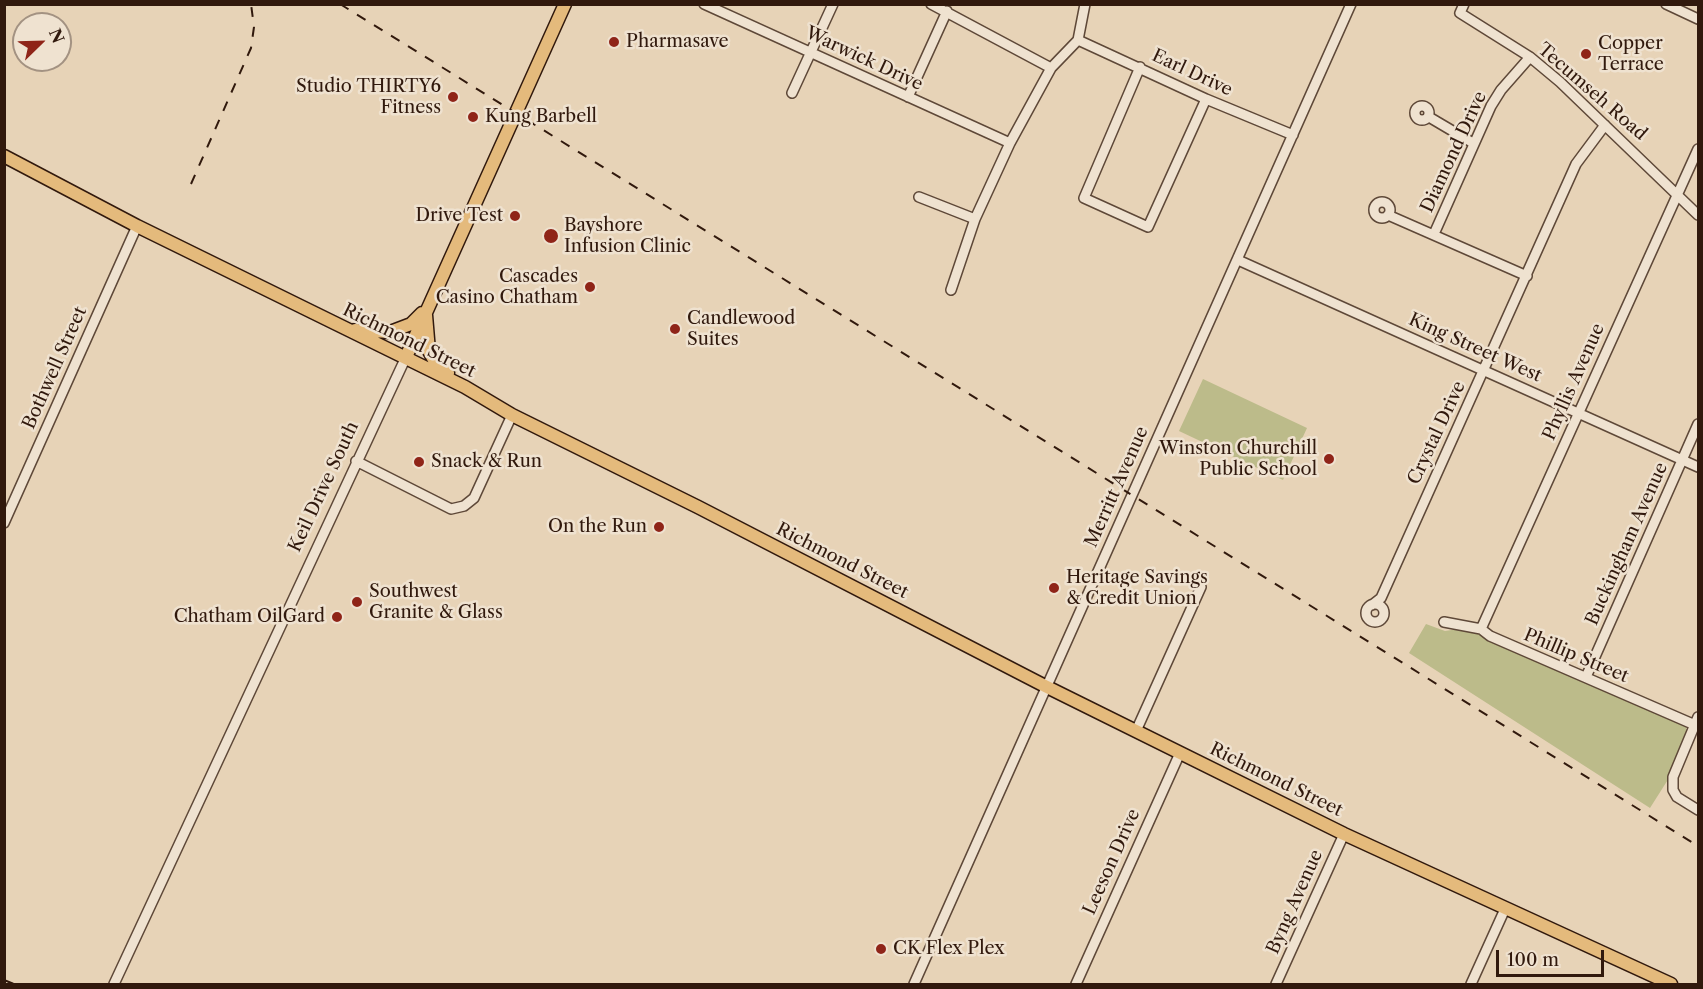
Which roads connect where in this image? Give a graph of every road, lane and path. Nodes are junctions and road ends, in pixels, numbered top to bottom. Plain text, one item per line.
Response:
1 (565, 4) edge
2 (704, 4) edge
3 (833, 4) edge
4 (931, 4) edge
5 (1085, 4) edge
6 (1351, 4) edge
7 (1464, 4) edge
8 (1666, 4) edge
9 (1681, 7) edge
10 (947, 11) junction
11 (1698, 19) edge
12 (1078, 40) junction
13 (811, 53) junction
14 (1530, 57) junction
15 (1051, 68) junction
16 (1140, 68) junction
17 (792, 93) dead end
18 (908, 97) junction
19 (1206, 99) junction
20 (1429, 117) dead end
21 (1605, 125) junction
22 (1293, 135) junction
23 (1010, 143) junction
24 (1473, 143) junction
25 (1698, 149) edge
26 (4, 156) edge
27 (1678, 194) junction
28 (920, 197) dead end
29 (1388, 215) dead end
30 (1698, 215) edge
31 (975, 219) junction
32 (136, 226) junction
33 (1434, 234) junction
34 (1238, 260) junction
35 (1527, 276) junction
36 (951, 290) dead end
37 (426, 309) junction
38 (342, 328) junction
39 (406, 357) junction
40 (1485, 370) junction
41 (465, 387) junction
42 (1578, 413) junction
43 (512, 415) junction
44 (1698, 424) edge
45 (1683, 460) junction
46 (356, 461) junction
47 (1698, 467) edge
48 (4, 523) edge
49 (1201, 586) dead end
50 (1382, 596) junction
51 (1372, 605) junction
52 (1383, 610) junction
53 (1444, 622) dead end
54 (1481, 629) junction
55 (1586, 677) junction
56 (1045, 686) junction
57 (1696, 721) edge
58 (1136, 731) junction
59 (1180, 753) junction
60 (1698, 810) edge
61 (1344, 834) junction
62 (1504, 909) junction
63 (1663, 983) edge
64 (114, 984) edge
65 (914, 984) edge
66 (1076, 984) edge
67 (1276, 984) edge
68 (1470, 984) edge

1 - 37 main road, Keil Drive South
2 - 13 street, Warwick Drive
3 - 13 street
4 - 10 street
5 - 12 street
6 - 22 street, Merritt Avenue
7 - 14 street, Tecumseh Road
8 - 9 street
9 - 11 street
10 - 15 street
10 - 18 street
12 - 15 street
12 - 16 street, Earl Drive
13 - 17 street
13 - 18 street, Warwick Drive
14 - 21 street, Tecumseh Road
14 - 24 street, Diamond Drive
15 - 23 street
16 - 19 street, Earl Drive
16 - 19 street
18 - 23 street, Warwick Drive
19 - 22 street, Earl Drive
20 - 24 street
21 - 27 street, Tecumseh Road
21 - 35 street, Crystal Drive
22 - 34 street, Merritt Avenue
23 - 31 street
24 - 33 street, Diamond Drive
25 - 27 street, Phyllis Avenue
26 - 32 main road, Richmond Street
27 - 30 street, Tecumseh Road
27 - 42 street, Phyllis Avenue
28 - 31 street
29 - 33 street
31 - 36 street
32 - 38 main road, Richmond Street
32 - 48 street, Bothwell Street
33 - 35 street
34 - 40 street, King Street West
34 - 56 street, Merritt Avenue
35 - 40 street, Crystal Drive
37 - 38 main road
37 - 39 main road, Keil Drive South
37 - 41 main road
38 - 39 main road, Richmond Street
39 - 41 main road, Richmond Street
39 - 46 street, Keil Drive South
40 - 42 street, King Street West
40 - 50 street, Crystal Drive
41 - 43 main road, Richmond Street
42 - 45 street, King Street West
42 - 54 street, Phyllis Avenue
43 - 46 street
43 - 56 main road, Richmond Street
44 - 45 street, Buckingham Avenue
45 - 47 street, King Street West
45 - 55 street, Buckingham Avenue
46 - 64 street, Keil Drive South
49 - 58 street
50 - 51 street, Crystal Drive
50 - 52 street, Crystal Drive
51 - 52 street
51 - 52 street
53 - 54 street, Phillip Street
54 - 55 street, Phillip Street
55 - 57 street, Phillip Street
56 - 58 main road, Richmond Street
56 - 65 street, Merritt Avenue
57 - 60 street
58 - 59 main road, Richmond Street
59 - 61 main road, Richmond Street
59 - 66 street, Leeson Drive
61 - 62 main road, Richmond Street
61 - 67 street, Byng Avenue
62 - 63 main road, Richmond Street
62 - 68 street

